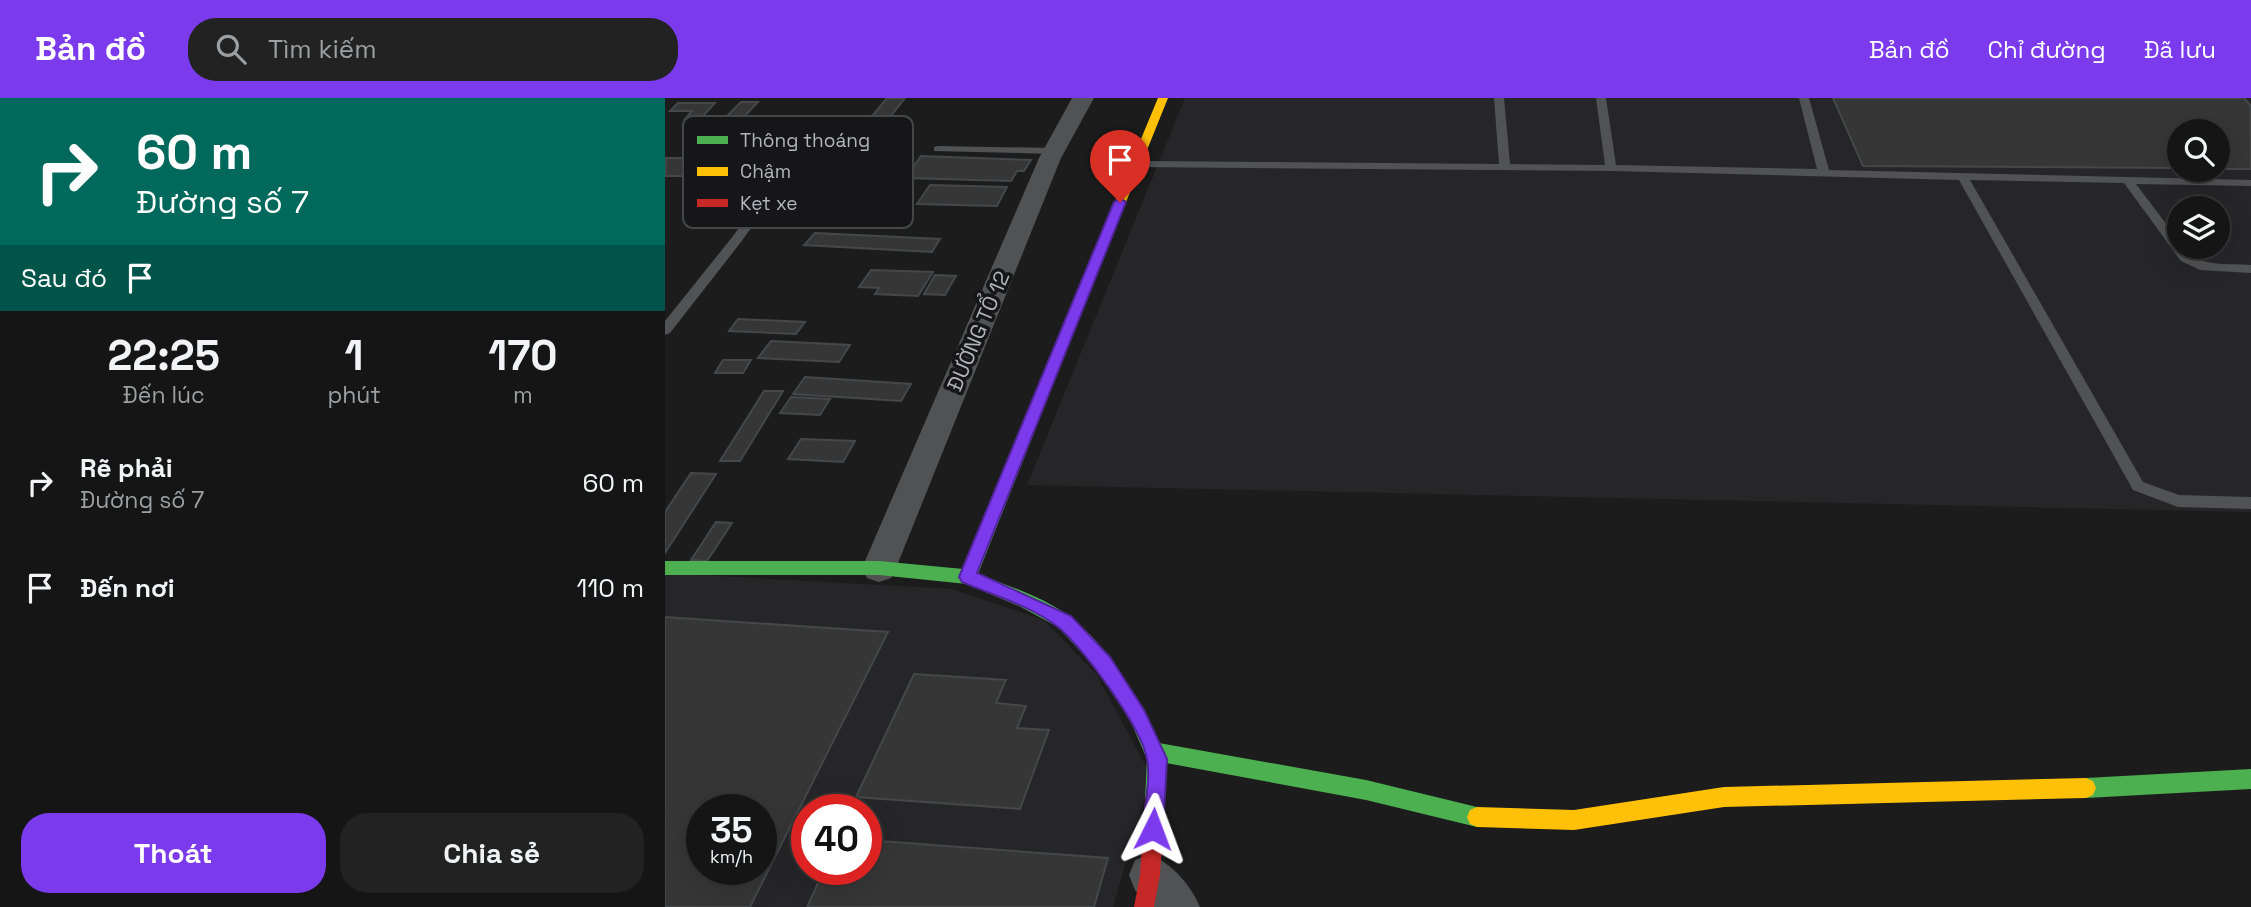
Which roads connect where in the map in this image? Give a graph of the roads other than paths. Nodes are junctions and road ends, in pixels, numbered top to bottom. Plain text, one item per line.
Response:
1 (1083, 98) edge
2 (1163, 98) edge
3 (1499, 98) edge
4 (1601, 98) edge
5 (1804, 98) edge
6 (938, 149) dead end
7 (1054, 151) junction
8 (1136, 164) junction
9 (1505, 167) junction
10 (1611, 168) junction
11 (1824, 174) junction
12 (1963, 177) junction
13 (2127, 180) junction
14 (2251, 183) edge
15 (745, 228) edge
16 (2251, 269) edge
17 (665, 330) edge
18 (2251, 503) edge
19 (665, 568) edge
20 (879, 568) junction
21 (968, 577) junction
22 (1154, 751) junction
23 (2251, 779) edge
24 (1147, 891) edge
25 (1179, 907) edge

1 - 7 street, ĐƯỜNG TỔ 12
2 - 8 street
3 - 9 lane
4 - 10 lane
5 - 11 lane
6 - 7 lane
7 - 20 street, ĐƯỜNG TỔ 12
8 - 9 lane
8 - 21 street
9 - 10 lane
10 - 11 lane
11 - 12 lane
12 - 13 lane
12 - 18 lane
13 - 14 lane
13 - 16 lane
15 - 17 lane
19 - 20 street
20 - 21 street
21 - 22 street
22 - 23 street
22 - 24 street
24 - 25 street

